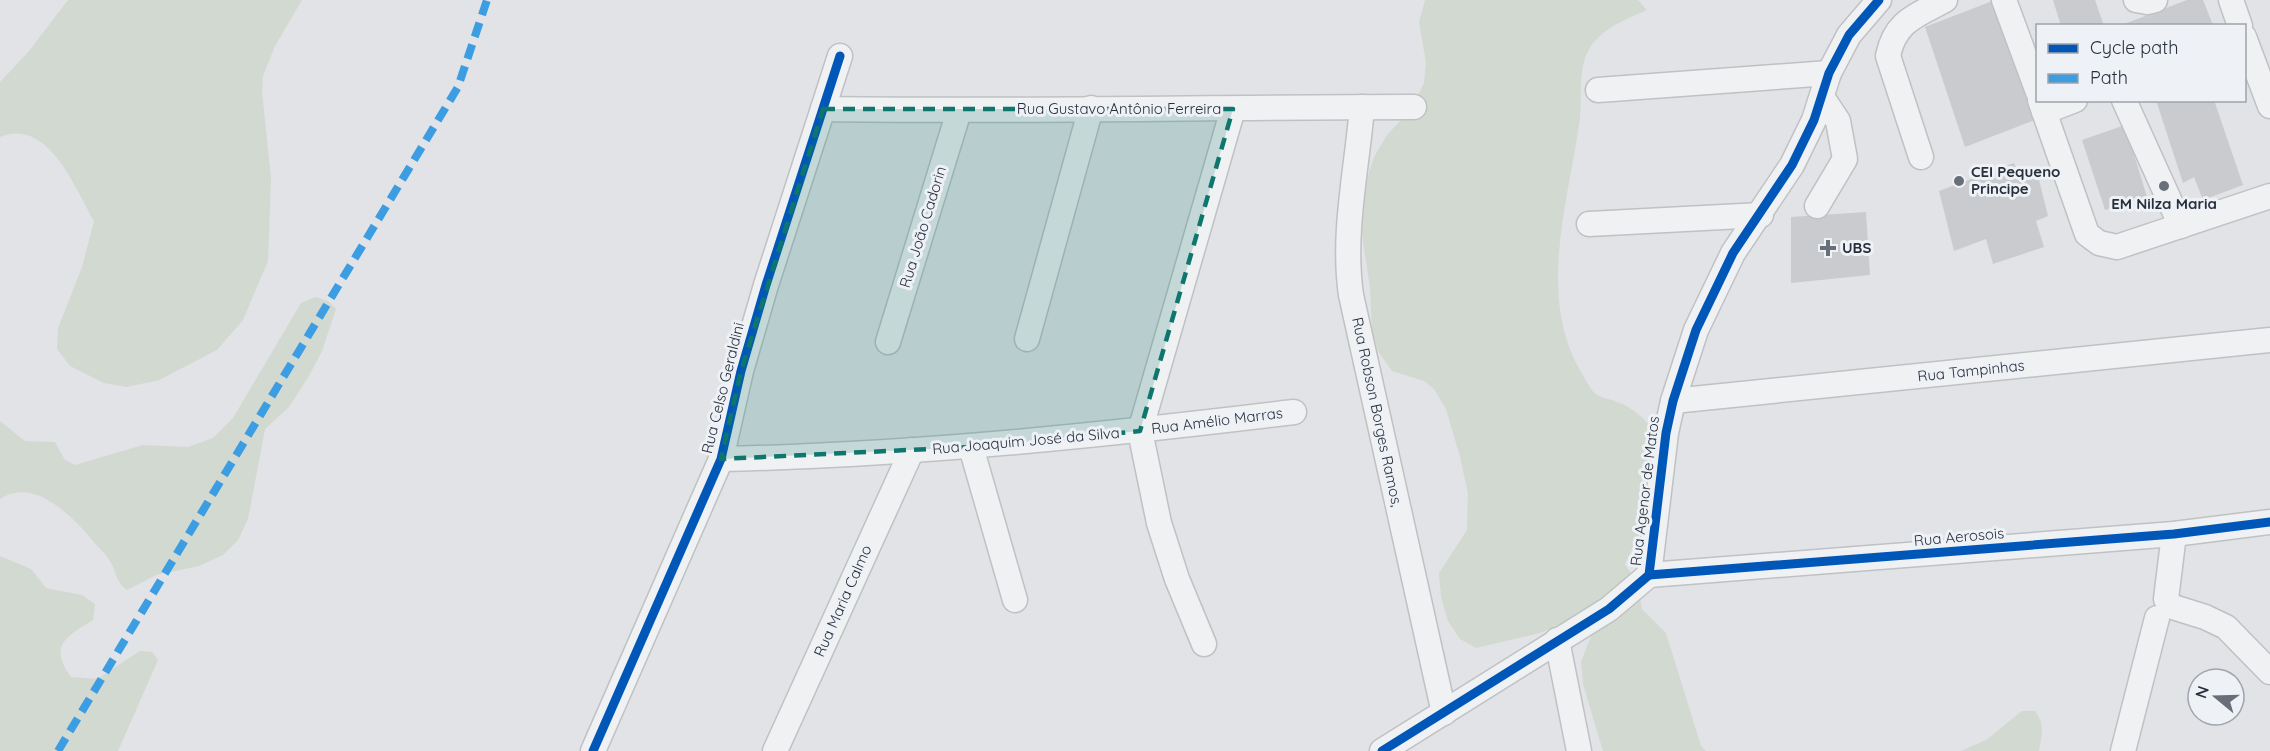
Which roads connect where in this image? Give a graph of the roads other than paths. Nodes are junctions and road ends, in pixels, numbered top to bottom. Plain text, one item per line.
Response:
1 (1879, 0) edge
2 (1946, 0) edge
3 (2004, 0) edge
4 (2136, 0) edge
5 (2155, 0) edge
6 (2230, 0) edge
7 (2239, 24) edge
8 (2246, 43) edge
9 (840, 56) dead end
10 (1829, 73) junction
11 (2036, 88) edge
12 (1598, 90) dead end
13 (1822, 97) junction
14 (2041, 102) edge
15 (2125, 102) edge
16 (2270, 106) edge
17 (1362, 107) junction
18 (1414, 107) dead end
19 (1091, 108) junction
20 (823, 109) junction
21 (1233, 109) junction
22 (958, 111) junction
23 (1922, 158) dead end
24 (2270, 196) edge
25 (1817, 206) dead end
26 (1761, 215) junction
27 (1588, 224) dead end
28 (2181, 226) junction
29 (1028, 339) dead end
30 (2270, 340) edge
31 (888, 342) dead end
32 (1673, 401) junction
33 (1294, 412) dead end
34 (1140, 431) junction
35 (971, 447) junction
36 (912, 450) junction
37 (721, 459) junction
38 (2270, 522) edge
39 (2173, 546) junction
40 (1649, 575) junction
41 (1015, 600) dead end
42 (2166, 610) junction
43 (1557, 640) junction
44 (1204, 644) dead end
45 (2270, 672) edge
46 (1444, 713) junction
47 (593, 751) edge
48 (775, 751) edge
49 (1382, 751) edge
50 (1579, 751) edge
51 (2123, 751) edge

1 - 10 street, Rua Agenor de Matos
2 - 23 street
3 - 11 street
4 - 5 street
6 - 7 street
8 - 16 street
9 - 20 street, Rua Celso Geraldini
10 - 12 street
10 - 13 street, Rua Agenor de Matos
13 - 25 street
13 - 26 street, Rua Agenor de Matos
14 - 28 street
15 - 28 street
17 - 18 street, Rua Gustavo Antônio Ferreira
17 - 21 street, Rua Gustavo Antônio Ferreira
17 - 46 street, Rua Robson Borges Ramos,
19 - 21 street, Rua Gustavo Antônio Ferreira
19 - 22 street, Rua Gustavo Antônio Ferreira
19 - 29 street
20 - 22 street, Rua Gustavo Antônio Ferreira
20 - 37 street, Rua Celso Geraldini
21 - 34 street, Rua Joaquim José da Silva
22 - 31 street, Rua João Cadorin
24 - 28 street
26 - 27 street
26 - 32 street, Rua Agenor de Matos
30 - 32 street, Rua Tampinhas
32 - 40 street, Rua Agenor de Matos
33 - 34 street, Rua Amélio Marras
34 - 35 street, Rua Joaquim José da Silva
34 - 44 street
35 - 36 street, Rua Joaquim José da Silva
35 - 41 street
36 - 37 street, Rua Joaquim José da Silva
36 - 48 street, Rua Maria Calmo
37 - 47 street, Rua Celso Geraldini
38 - 39 street, Rua Aerosois
39 - 40 street, Rua Aerosois
39 - 42 street
40 - 43 street, Rua Agenor de Matos
42 - 45 street
42 - 51 street
43 - 46 street, Rua Agenor de Matos
43 - 50 street
46 - 49 street, Rua Agenor de Matos

